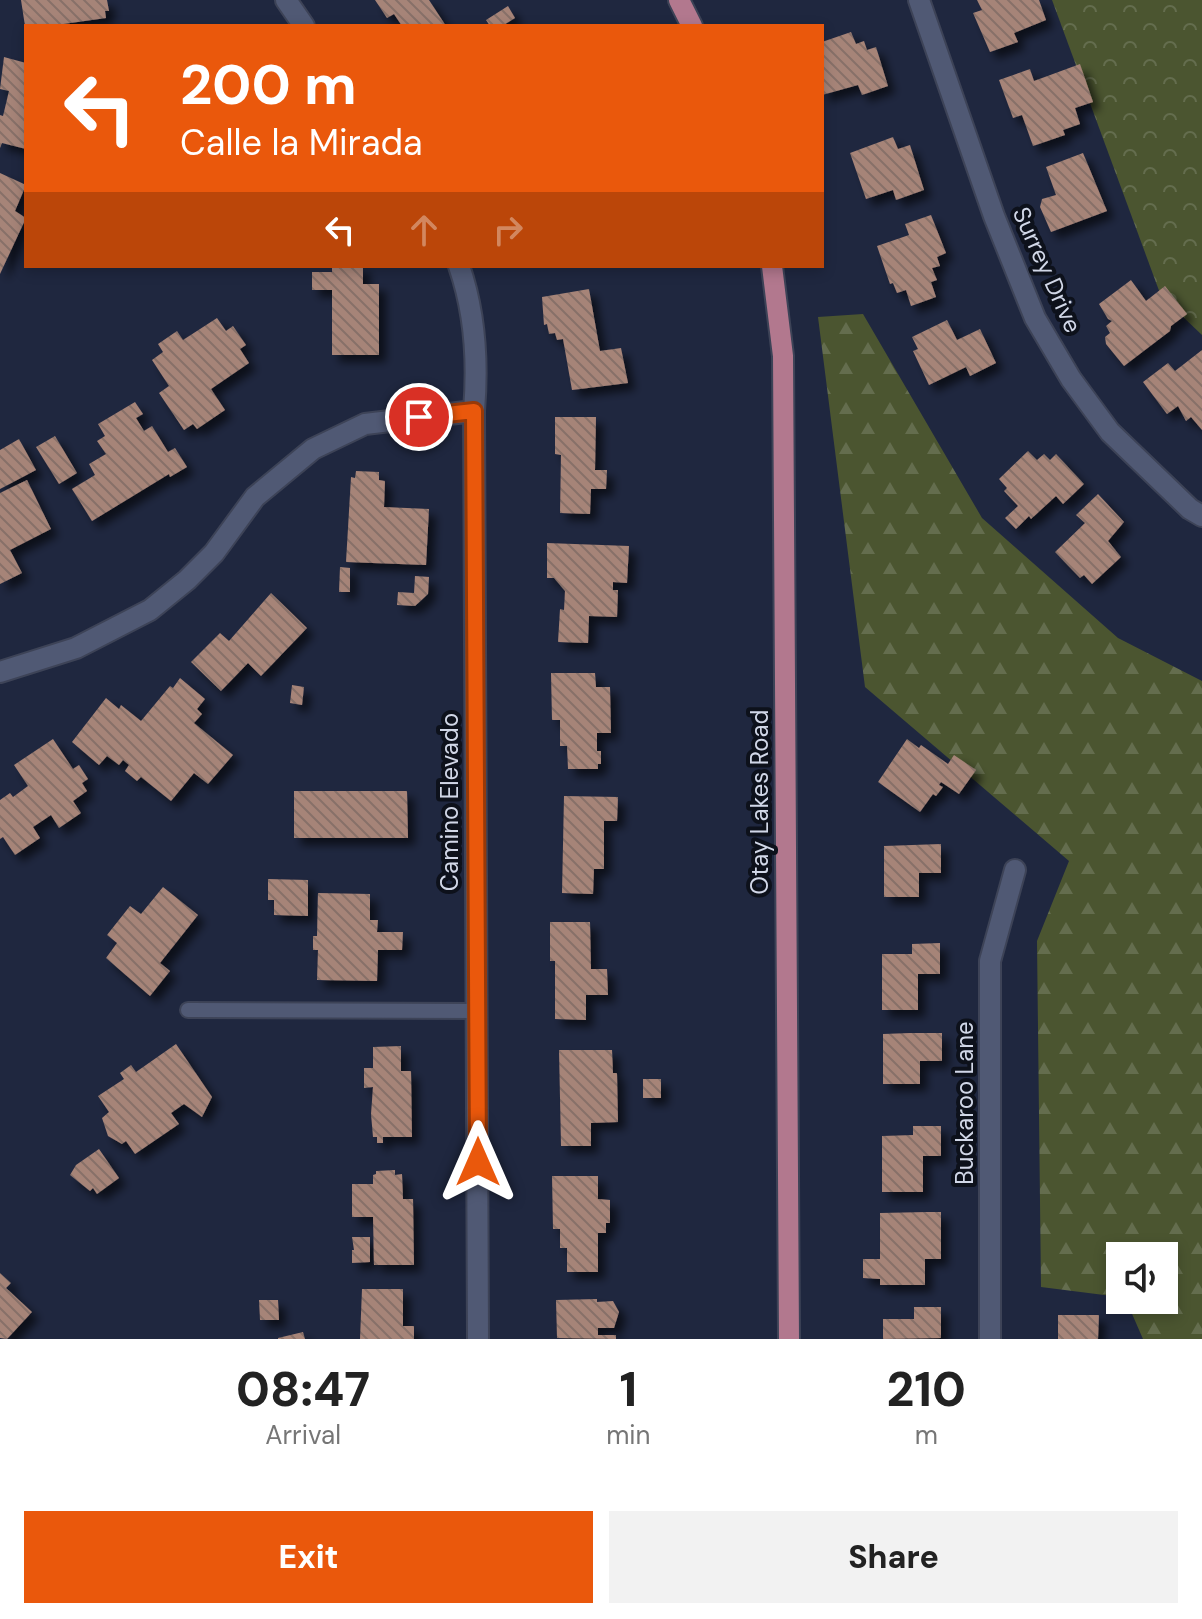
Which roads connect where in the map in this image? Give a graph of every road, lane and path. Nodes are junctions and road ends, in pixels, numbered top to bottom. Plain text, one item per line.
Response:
1 (286, 0) edge
2 (679, 0) edge
3 (919, 0) edge
4 (303, 24) edge
5 (691, 24) edge
6 (459, 268) edge
7 (772, 268) edge
8 (474, 411) junction
9 (1202, 516) edge
10 (0, 672) edge
11 (1015, 870) dead end
12 (188, 1010) dead end
13 (477, 1011) junction
14 (478, 1339) edge
15 (789, 1339) edge
16 (990, 1339) edge

1 - 4 street
2 - 5 main road
3 - 9 street, Surrey Drive
6 - 8 street, Camino Elevado
7 - 15 main road, Otay Lakes Road
8 - 10 street
8 - 13 street, Camino Elevado
11 - 16 street, Buckaroo Lane
12 - 13 lane
13 - 14 street, Camino Elevado

